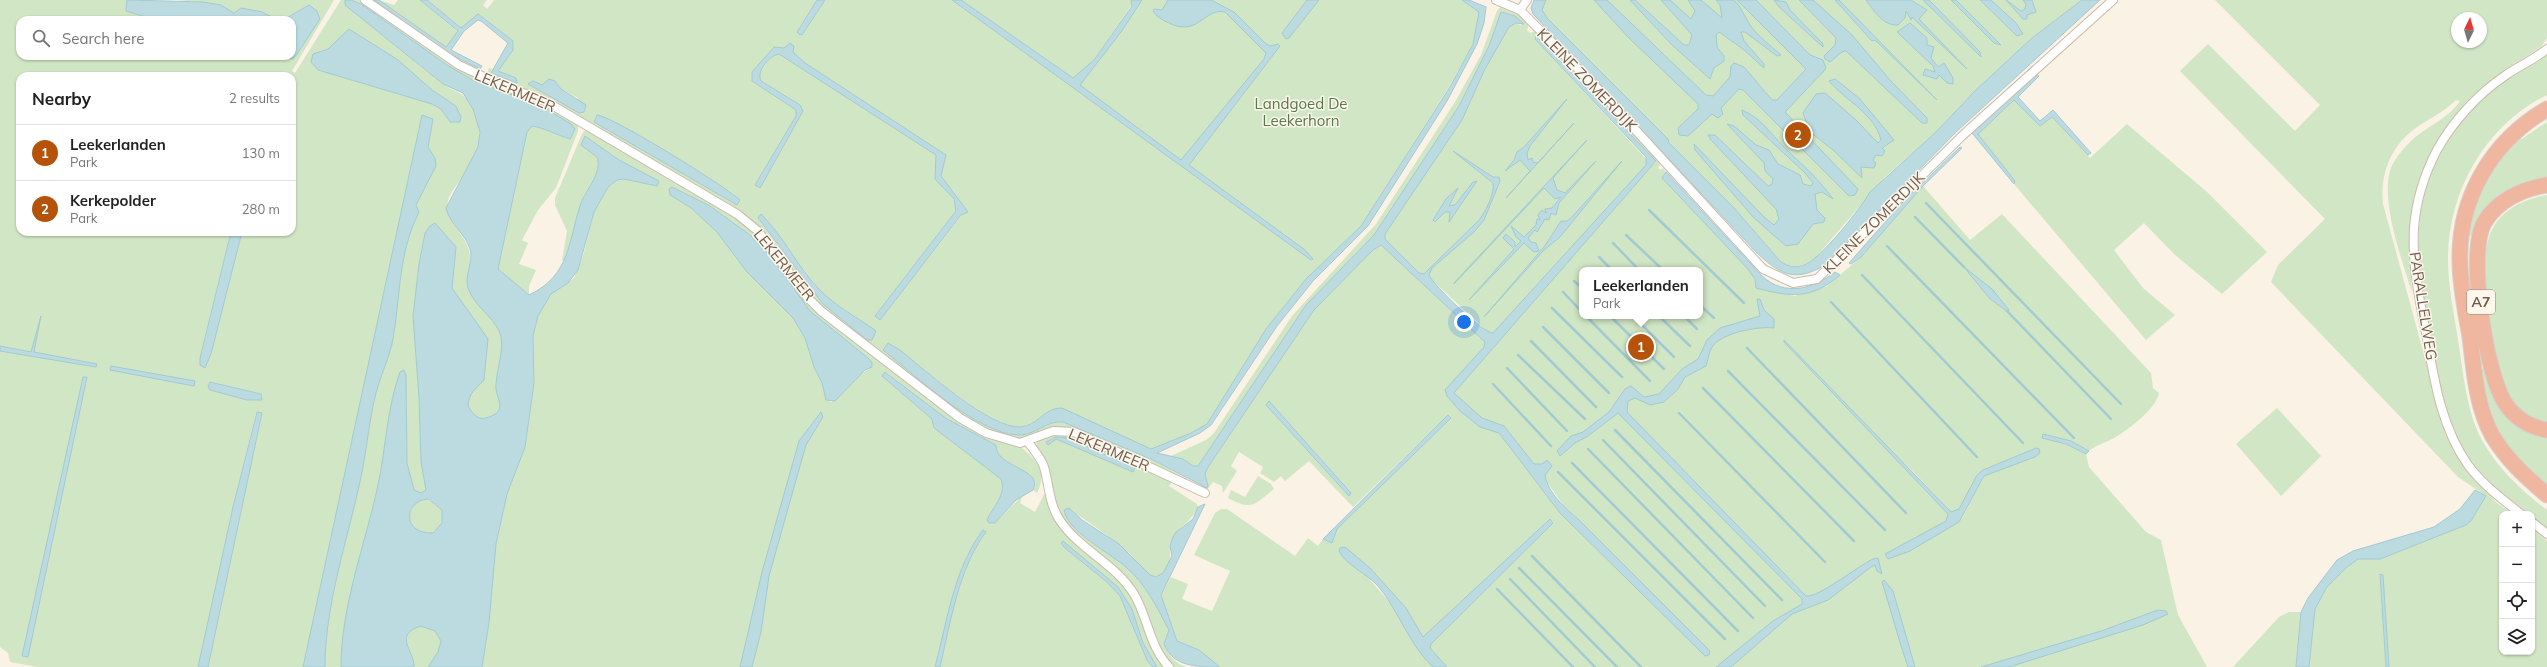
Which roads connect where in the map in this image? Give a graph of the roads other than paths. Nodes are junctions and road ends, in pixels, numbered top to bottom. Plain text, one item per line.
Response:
1 (364, 0) edge
2 (1496, 0) edge
3 (1527, 0) edge
4 (2113, 0) edge
5 (1520, 10) junction
6 (2547, 49) edge
7 (2547, 109) edge
8 (2547, 185) edge
9 (2547, 430) edge
10 (1028, 442) junction
11 (1204, 493) dead end
12 (2547, 495) edge
13 (2517, 511) edge
14 (2535, 524) edge
15 (2547, 534) edge
16 (1169, 667) edge

1 - 10 street, LEKERMEER
2 - 5 street, KLEINE ZOMERDIJK
3 - 5 street
4 - 5 street, KLEINE ZOMERDIJK
6 - 13 street, PARALLELWEG
7 - 12 highway, A7
8 - 9 highway, A7
10 - 11 street, LEKERMEER
10 - 16 street
14 - 15 street

